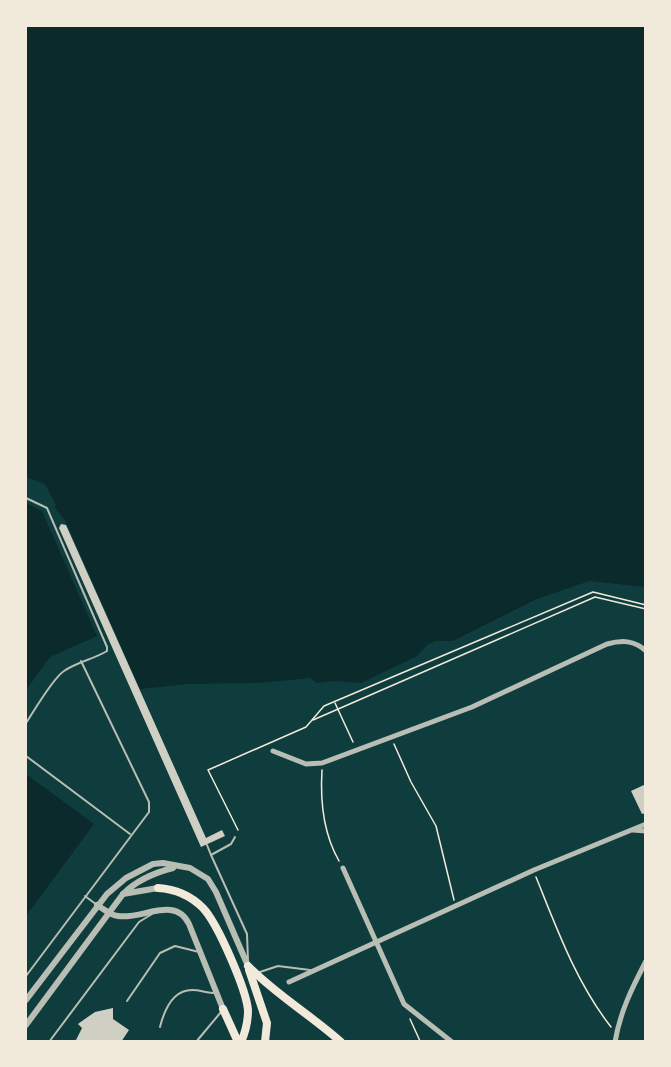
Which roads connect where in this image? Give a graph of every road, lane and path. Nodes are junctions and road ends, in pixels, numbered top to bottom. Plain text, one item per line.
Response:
1 (26, 498) edge
2 (645, 605) edge
3 (645, 609) edge
4 (645, 651) edge
5 (81, 661) junction
6 (335, 702) junction
7 (338, 709) junction
8 (313, 720) junction
9 (26, 723) edge
10 (391, 737) junction
11 (357, 750) junction
12 (273, 751) dead end
13 (26, 756) edge
14 (322, 763) junction
15 (645, 824) edge
16 (632, 829) junction
17 (238, 830) dead end
18 (645, 831) edge
19 (130, 834) junction
20 (235, 837) dead end
21 (207, 845) dead end
22 (211, 855) junction
23 (177, 867) junction
24 (343, 868) joint
25 (534, 870) junction
26 (158, 888) joint
27 (123, 894) junction
28 (84, 896) junction
29 (97, 905) junction
30 (456, 905) junction
31 (156, 912) junction
32 (109, 913) junction
33 (376, 941) junction
34 (199, 952) junction
35 (645, 961) edge
36 (248, 966) junction
37 (313, 971) junction
38 (255, 974) junction
39 (26, 976) edge
40 (289, 982) dead end
41 (216, 993) junction
42 (26, 1000) edge
43 (127, 1001) dead end
44 (404, 1004) junction
45 (223, 1010) junction
46 (26, 1025) edge
47 (160, 1027) dead end
48 (327, 1029) junction
49 (616, 1034) junction
50 (49, 1041) edge
51 (196, 1041) edge
52 (240, 1041) edge
53 (266, 1041) edge
54 (335, 1041) edge
55 (341, 1041) edge
56 (420, 1041) edge
57 (452, 1041) edge
58 (615, 1041) edge

1 - 5 lane
2 - 6 path
3 - 7 path
4 - 10 street
5 - 9 lane
5 - 19 lane
6 - 7 path
6 - 8 path
7 - 8 path
7 - 11 path
8 - 17 path
10 - 11 street
10 - 30 path
11 - 14 street
12 - 14 street
13 - 19 lane
14 - 24 path
15 - 16 street
16 - 18 street
16 - 25 street
19 - 28 lane
20 - 22 lane
21 - 22 lane
22 - 36 lane
23 - 27 street
23 - 29 street
23 - 36 street
24 - 33 street
25 - 30 street
25 - 49 path
26 - 27 street
26 - 52 main road
27 - 32 street
28 - 29 lane
28 - 39 lane
29 - 32 street
29 - 42 street
30 - 33 street
31 - 32 street
31 - 34 street
31 - 50 lane
32 - 46 street
33 - 37 street
33 - 44 street
34 - 41 street
34 - 43 lane
35 - 49 street
36 - 38 main road
36 - 53 main road
37 - 38 lane
37 - 40 street
38 - 48 main road
41 - 45 street
41 - 47 lane
44 - 56 path
44 - 57 street
45 - 51 lane
45 - 52 main road
48 - 54 main road
48 - 55 main road
49 - 58 street

